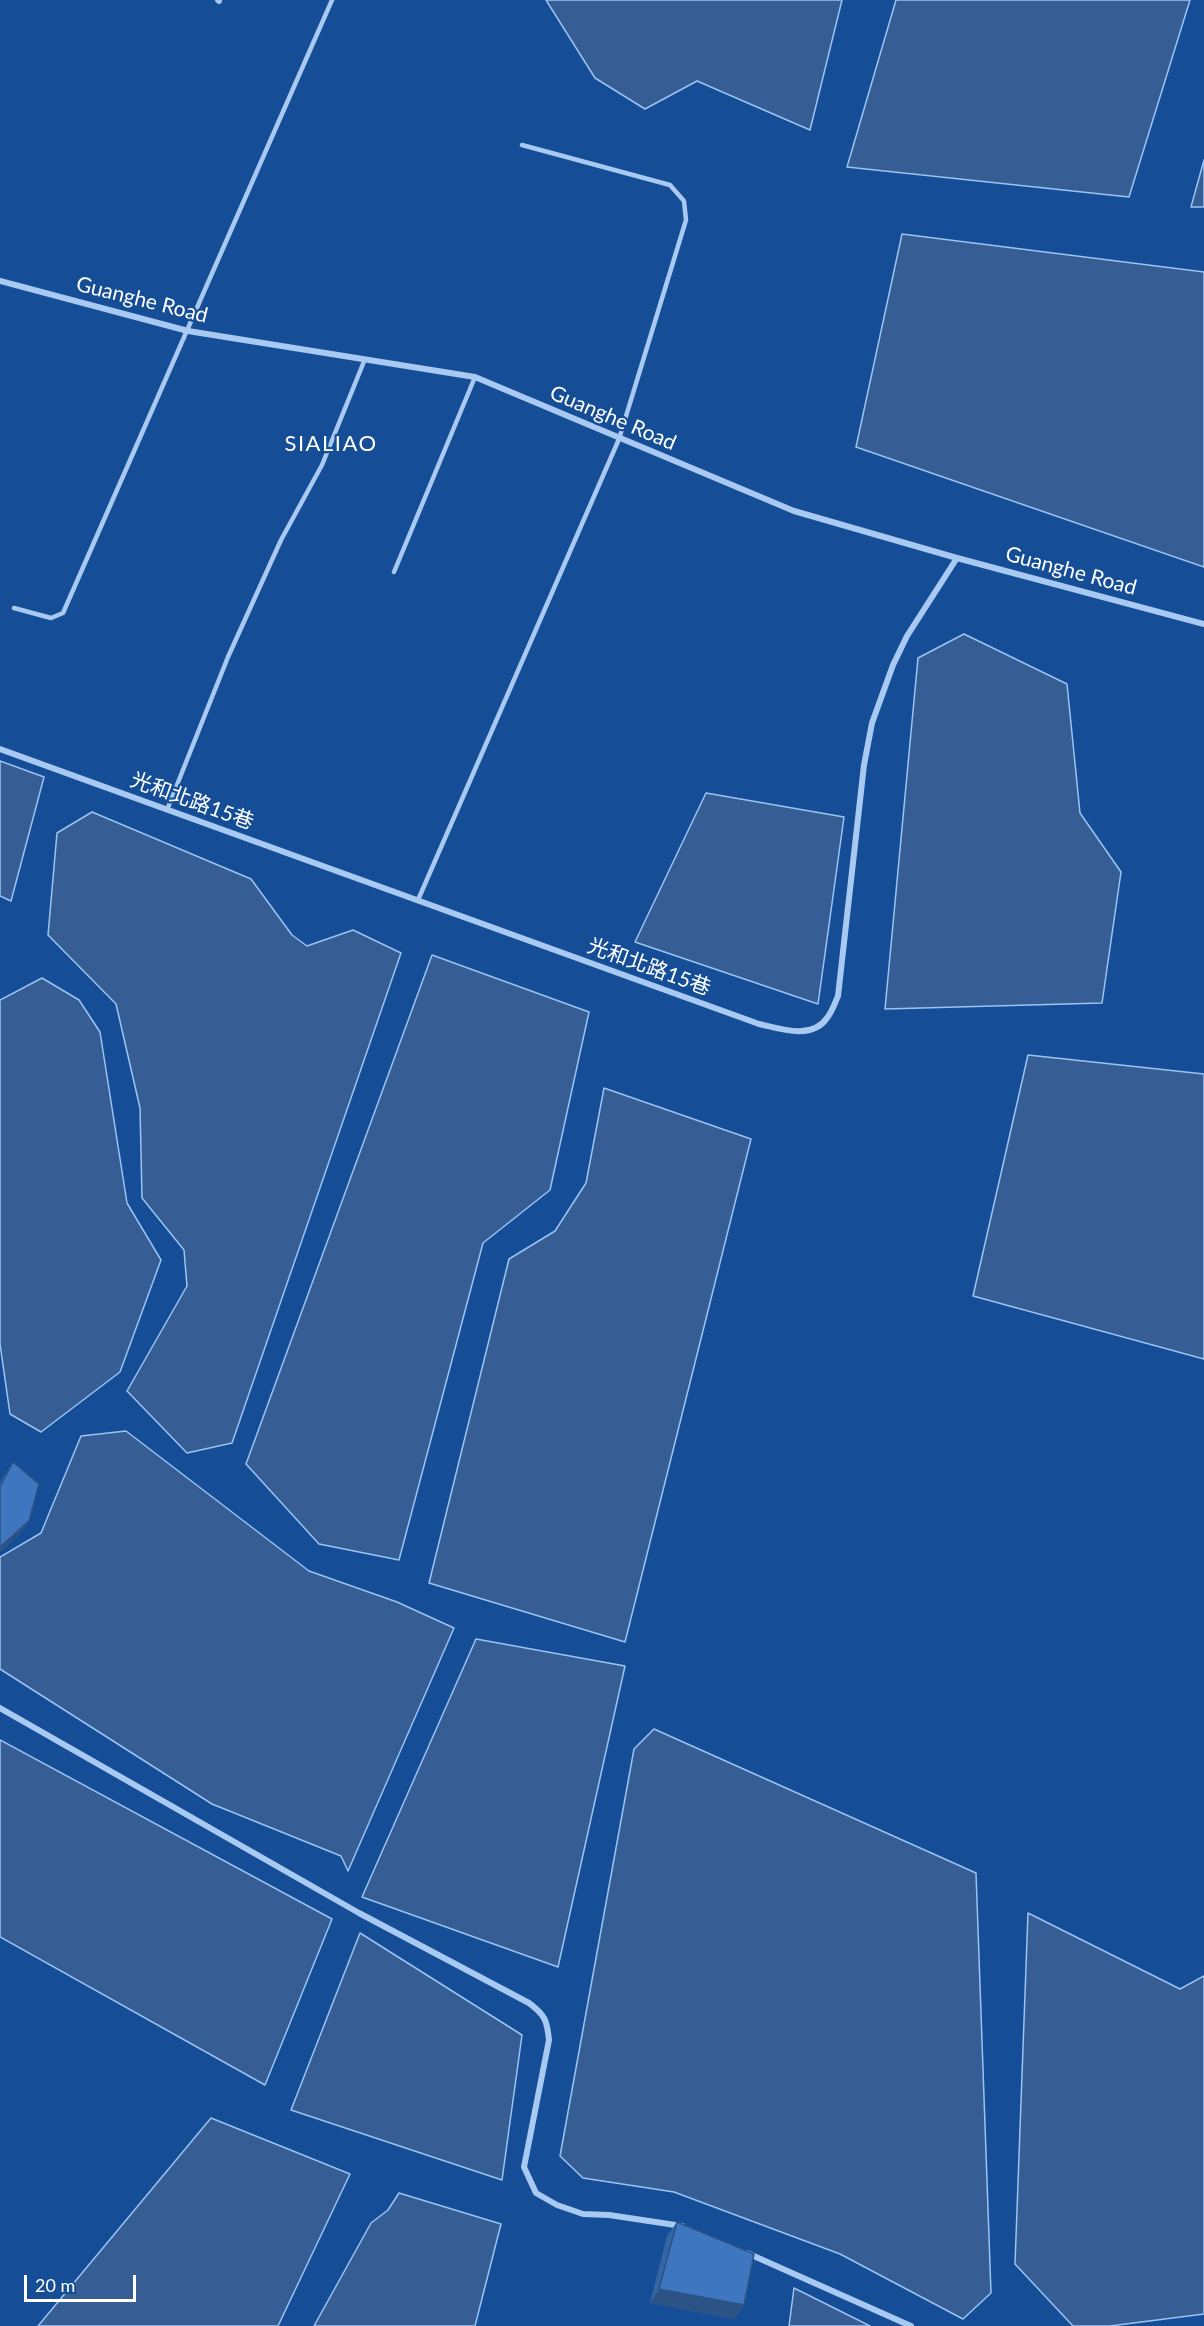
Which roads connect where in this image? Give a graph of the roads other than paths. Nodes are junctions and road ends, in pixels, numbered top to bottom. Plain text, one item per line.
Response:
1 (332, 0) edge
2 (522, 145) dead end
3 (0, 281) edge
4 (188, 331) junction
5 (365, 359) junction
6 (475, 377) junction
7 (619, 439) junction
8 (957, 558) junction
9 (394, 572) dead end
10 (14, 608) dead end
11 (1204, 624) edge
12 (0, 749) edge
13 (167, 810) junction
14 (418, 900) junction
15 (0, 1708) edge
16 (690, 2229) edge
17 (742, 2251) edge
18 (911, 2326) edge

1 - 4 lane
2 - 7 lane
3 - 4 street, Guanghe Road
4 - 5 street, Guanghe Road
4 - 10 lane
5 - 6 street, Guanghe Road
5 - 13 lane
6 - 7 street, Guanghe Road
6 - 9 lane
7 - 8 street, Guanghe Road
7 - 14 lane
8 - 11 street, Guanghe Road
8 - 14 street, 光和北路15巷
12 - 13 street, 光和北路15巷
13 - 14 street, 光和北路15巷
15 - 16 street
17 - 18 street

